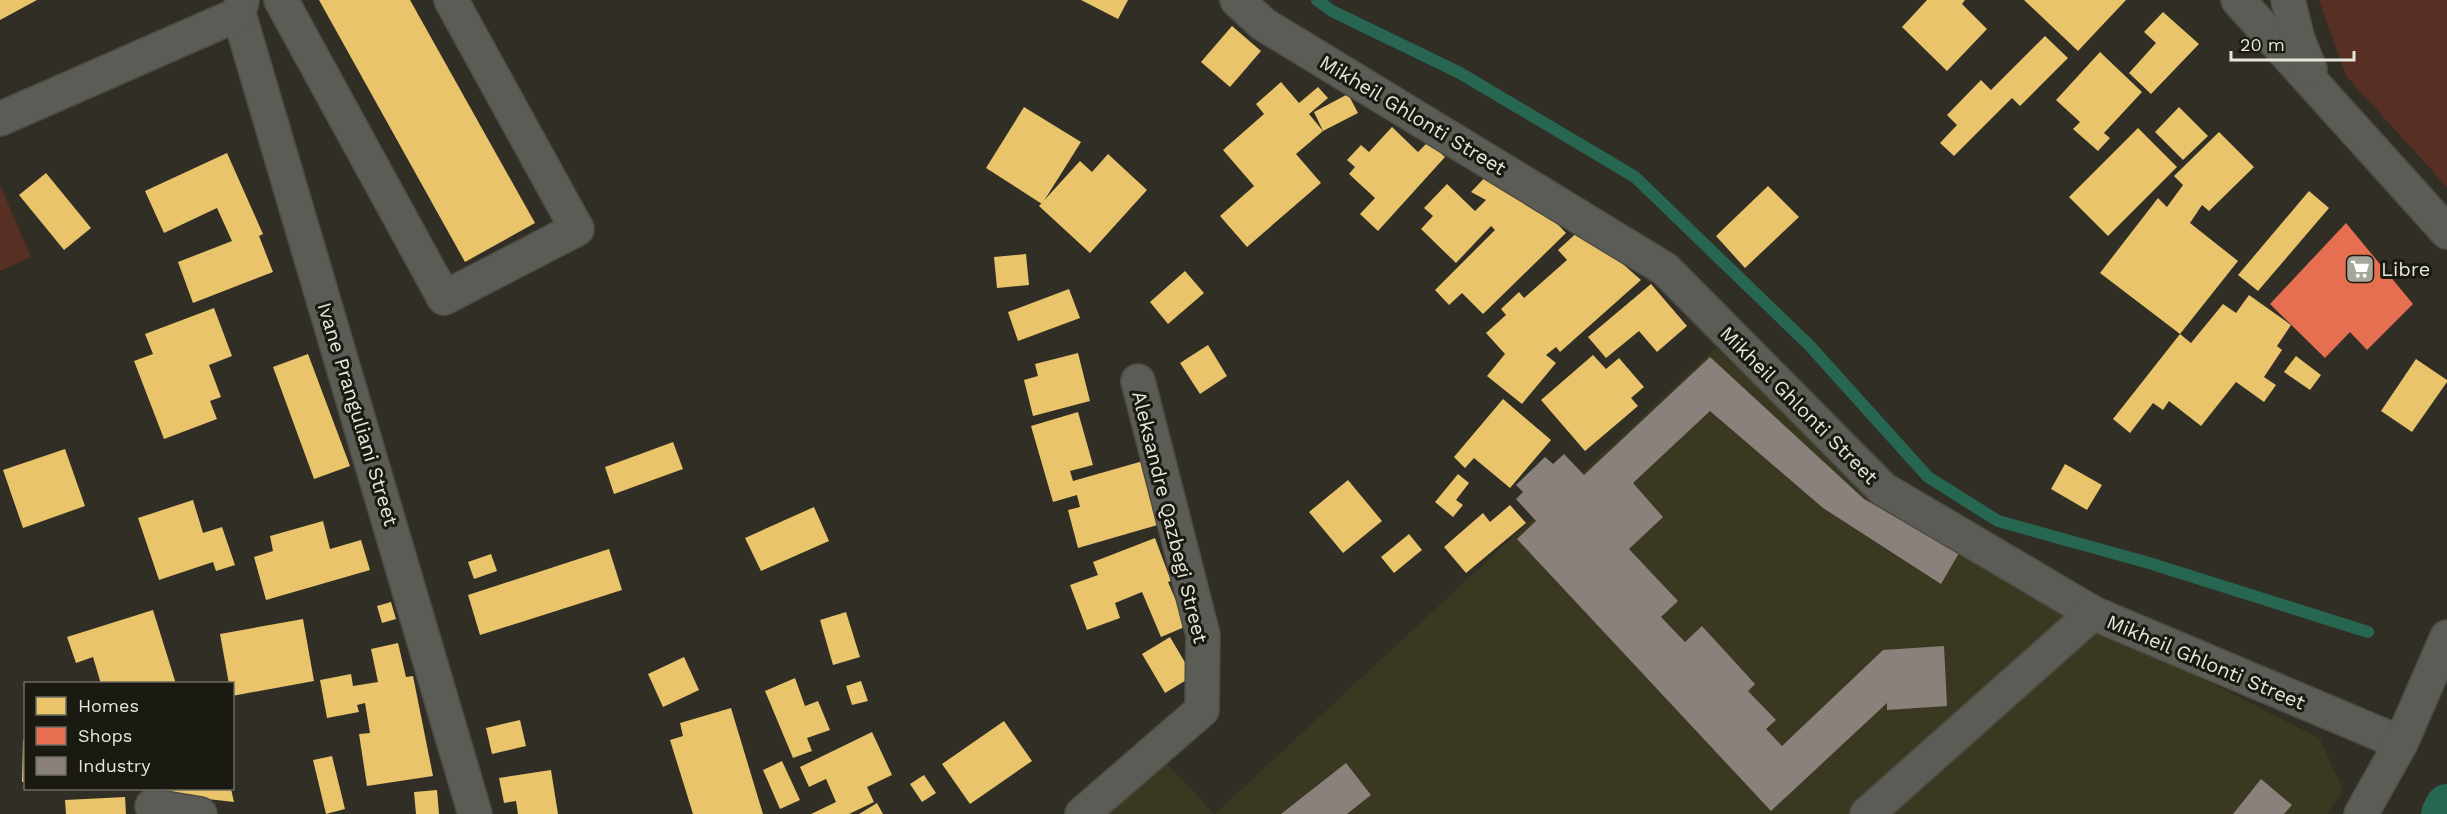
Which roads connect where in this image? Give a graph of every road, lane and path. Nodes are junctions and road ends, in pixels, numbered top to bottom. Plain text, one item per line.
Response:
1 (280, 0) edge
2 (451, 0) edge
3 (1237, 0) edge
4 (2238, 0) edge
5 (2288, 0) edge
6 (241, 7) edge
7 (2323, 92) junction
8 (0, 119) edge
9 (2447, 232) edge
10 (1138, 381) dead end
11 (2092, 613) junction
12 (2447, 637) edge
13 (2401, 743) junction
14 (152, 807) dead end
15 (200, 814) edge
16 (475, 814) edge
17 (1082, 814) edge
18 (1868, 814) edge
19 (2361, 814) edge

1 - 2 street
3 - 11 street, Mikheil Ghlonti Street
4 - 7 street
5 - 7 street
6 - 8 street
6 - 16 street, Ivane Pranguliani Street
7 - 9 street
10 - 17 street, Aleksandre Qazbegi Street
11 - 13 street, Mikheil Ghlonti Street
11 - 18 street
12 - 13 street
13 - 19 street
14 - 15 street

